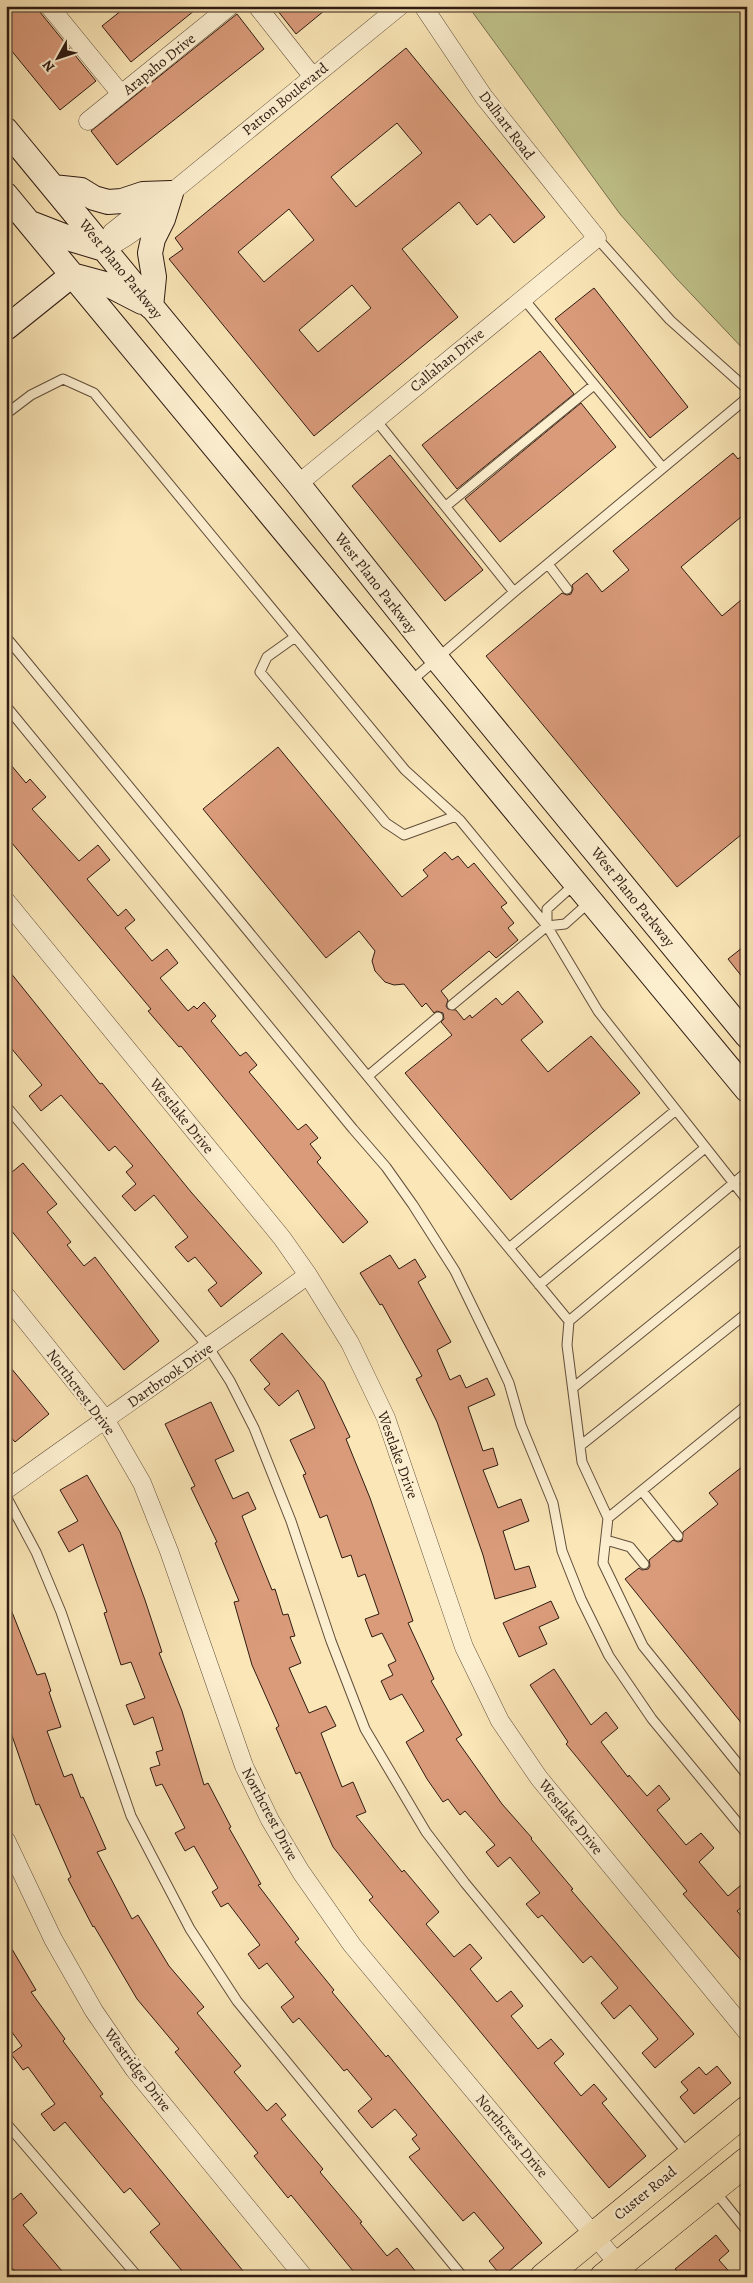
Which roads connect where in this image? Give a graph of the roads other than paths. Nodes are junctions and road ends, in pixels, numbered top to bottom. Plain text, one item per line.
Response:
1 (49, 6) edge
2 (230, 6) edge
3 (257, 6) edge
4 (400, 6) edge
5 (423, 6) edge
6 (313, 77) junction
7 (121, 94) junction
8 (88, 121) dead end
9 (6, 130) edge
10 (53, 187) junction
11 (171, 193) junction
12 (6, 195) edge
13 (75, 213) junction
14 (28, 222) junction
15 (597, 238) junction
16 (74, 240) junction
17 (104, 249) junction
18 (72, 275) junction
19 (98, 280) junction
20 (523, 298) junction
21 (98, 307) junction
22 (151, 307) junction
23 (6, 328) edge
24 (594, 385) junction
25 (747, 389) edge
26 (747, 398) edge
27 (6, 414) edge
28 (375, 419) junction
29 (662, 468) junction
30 (298, 484) junction
31 (446, 506) junction
32 (548, 564) junction
33 (567, 589) dead end
34 (514, 592) junction
35 (6, 637) edge
36 (295, 637) junction
37 (437, 659) junction
38 (410, 682) junction
39 (6, 706) edge
40 (456, 816) junction
41 (606, 865) junction
42 (583, 893) junction
43 (6, 901) edge
44 (547, 926) junction
45 (452, 1005) dead end
46 (438, 1017) dead end
47 (747, 1036) edge
48 (368, 1076) junction
49 (747, 1090) edge
50 (6, 1106) edge
51 (676, 1110) junction
52 (705, 1148) junction
53 (747, 1172) edge
54 (734, 1183) junction
55 (747, 1200) edge
56 (747, 1247) edge
57 (509, 1248) junction
58 (308, 1275) junction
59 (539, 1284) junction
60 (6, 1296) edge
61 (747, 1313) edge
62 (569, 1321) junction
63 (209, 1348) junction
64 (574, 1386) junction
65 (747, 1405) edge
66 (105, 1419) junction
67 (580, 1446) junction
68 (6, 1490) edge
69 (642, 1491) junction
70 (6, 1496) edge
71 (608, 1518) junction
72 (678, 1536) dead end
73 (606, 1540) junction
74 (644, 1564) dead end
75 (747, 1775) edge
76 (747, 1834) edge
77 (6, 1840) edge
78 (747, 2032) edge
79 (747, 2110) edge
80 (6, 2123) edge
81 (690, 2156) junction
82 (747, 2161) edge
83 (712, 2188) junction
84 (747, 2231) edge
85 (594, 2235) junction
86 (617, 2273) edge
87 (138, 2277) edge
88 (304, 2277) edge
89 (463, 2277) edge
90 (544, 2277) edge

1 - 7 street
2 - 7 street, Arapaho Drive
3 - 6 street
4 - 6 street, Patton Boulevard
5 - 15 street, Dalhart Road
6 - 11 street, Patton Boulevard
7 - 8 street, Arapaho Drive
9 - 10 main road, West Plano Parkway
10 - 11 main road
10 - 13 main road, West Plano Parkway
11 - 17 street, Patton Boulevard
11 - 22 main road
12 - 14 main road
13 - 16 main road
13 - 17 main road, West Plano Parkway
14 - 16 main road
14 - 18 main road
15 - 20 street, Callahan Drive
15 - 25 lane
16 - 17 main road
16 - 18 main road
17 - 19 main road
17 - 22 main road, West Plano Parkway
18 - 19 main road
18 - 21 main road
18 - 23 main road
19 - 21 main road
19 - 22 main road
20 - 24 lane
20 - 28 street, Callahan Drive
21 - 38 main road
22 - 30 main road, West Plano Parkway
24 - 29 lane
24 - 31 lane
26 - 29 lane
27 - 36 lane
28 - 30 street, Callahan Drive
28 - 31 lane
29 - 32 lane
30 - 37 main road, West Plano Parkway
31 - 34 lane
32 - 33 lane
32 - 34 lane
34 - 37 lane
35 - 48 lane
36 - 40 lane
36 - 40 lane
37 - 38 lane
37 - 41 main road, West Plano Parkway
38 - 42 main road
39 - 76 lane
40 - 44 lane
41 - 42 main road
41 - 47 main road, West Plano Parkway
42 - 44 lane
42 - 44 lane
42 - 49 main road
43 - 58 street, Westlake Drive
44 - 45 lane
44 - 51 lane
46 - 48 lane
48 - 57 lane
50 - 63 lane
51 - 52 lane
51 - 57 lane
52 - 54 lane
52 - 59 lane
53 - 54 lane
54 - 55 lane
54 - 62 lane
56 - 64 lane
57 - 59 lane
58 - 63 street, Dartbrook Drive
58 - 78 street, Westlake Drive
59 - 62 lane
60 - 66 street, Northcrest Drive
61 - 67 lane
62 - 64 lane
63 - 66 street, Dartbrook Drive
63 - 81 lane
64 - 67 lane
65 - 69 lane
66 - 68 street, Dartbrook Drive
66 - 85 street, Northcrest Drive
67 - 71 lane
69 - 71 lane
69 - 72 lane
70 - 89 lane
71 - 73 lane
73 - 74 lane
73 - 75 lane
77 - 88 street, Westridge Drive
79 - 81 main road, Custer Road
80 - 87 lane
81 - 85 main road, Custer Road
82 - 83 main road
83 - 84 lane
83 - 86 main road
85 - 86 street, Northcrest Drive
85 - 90 main road, Custer Road

